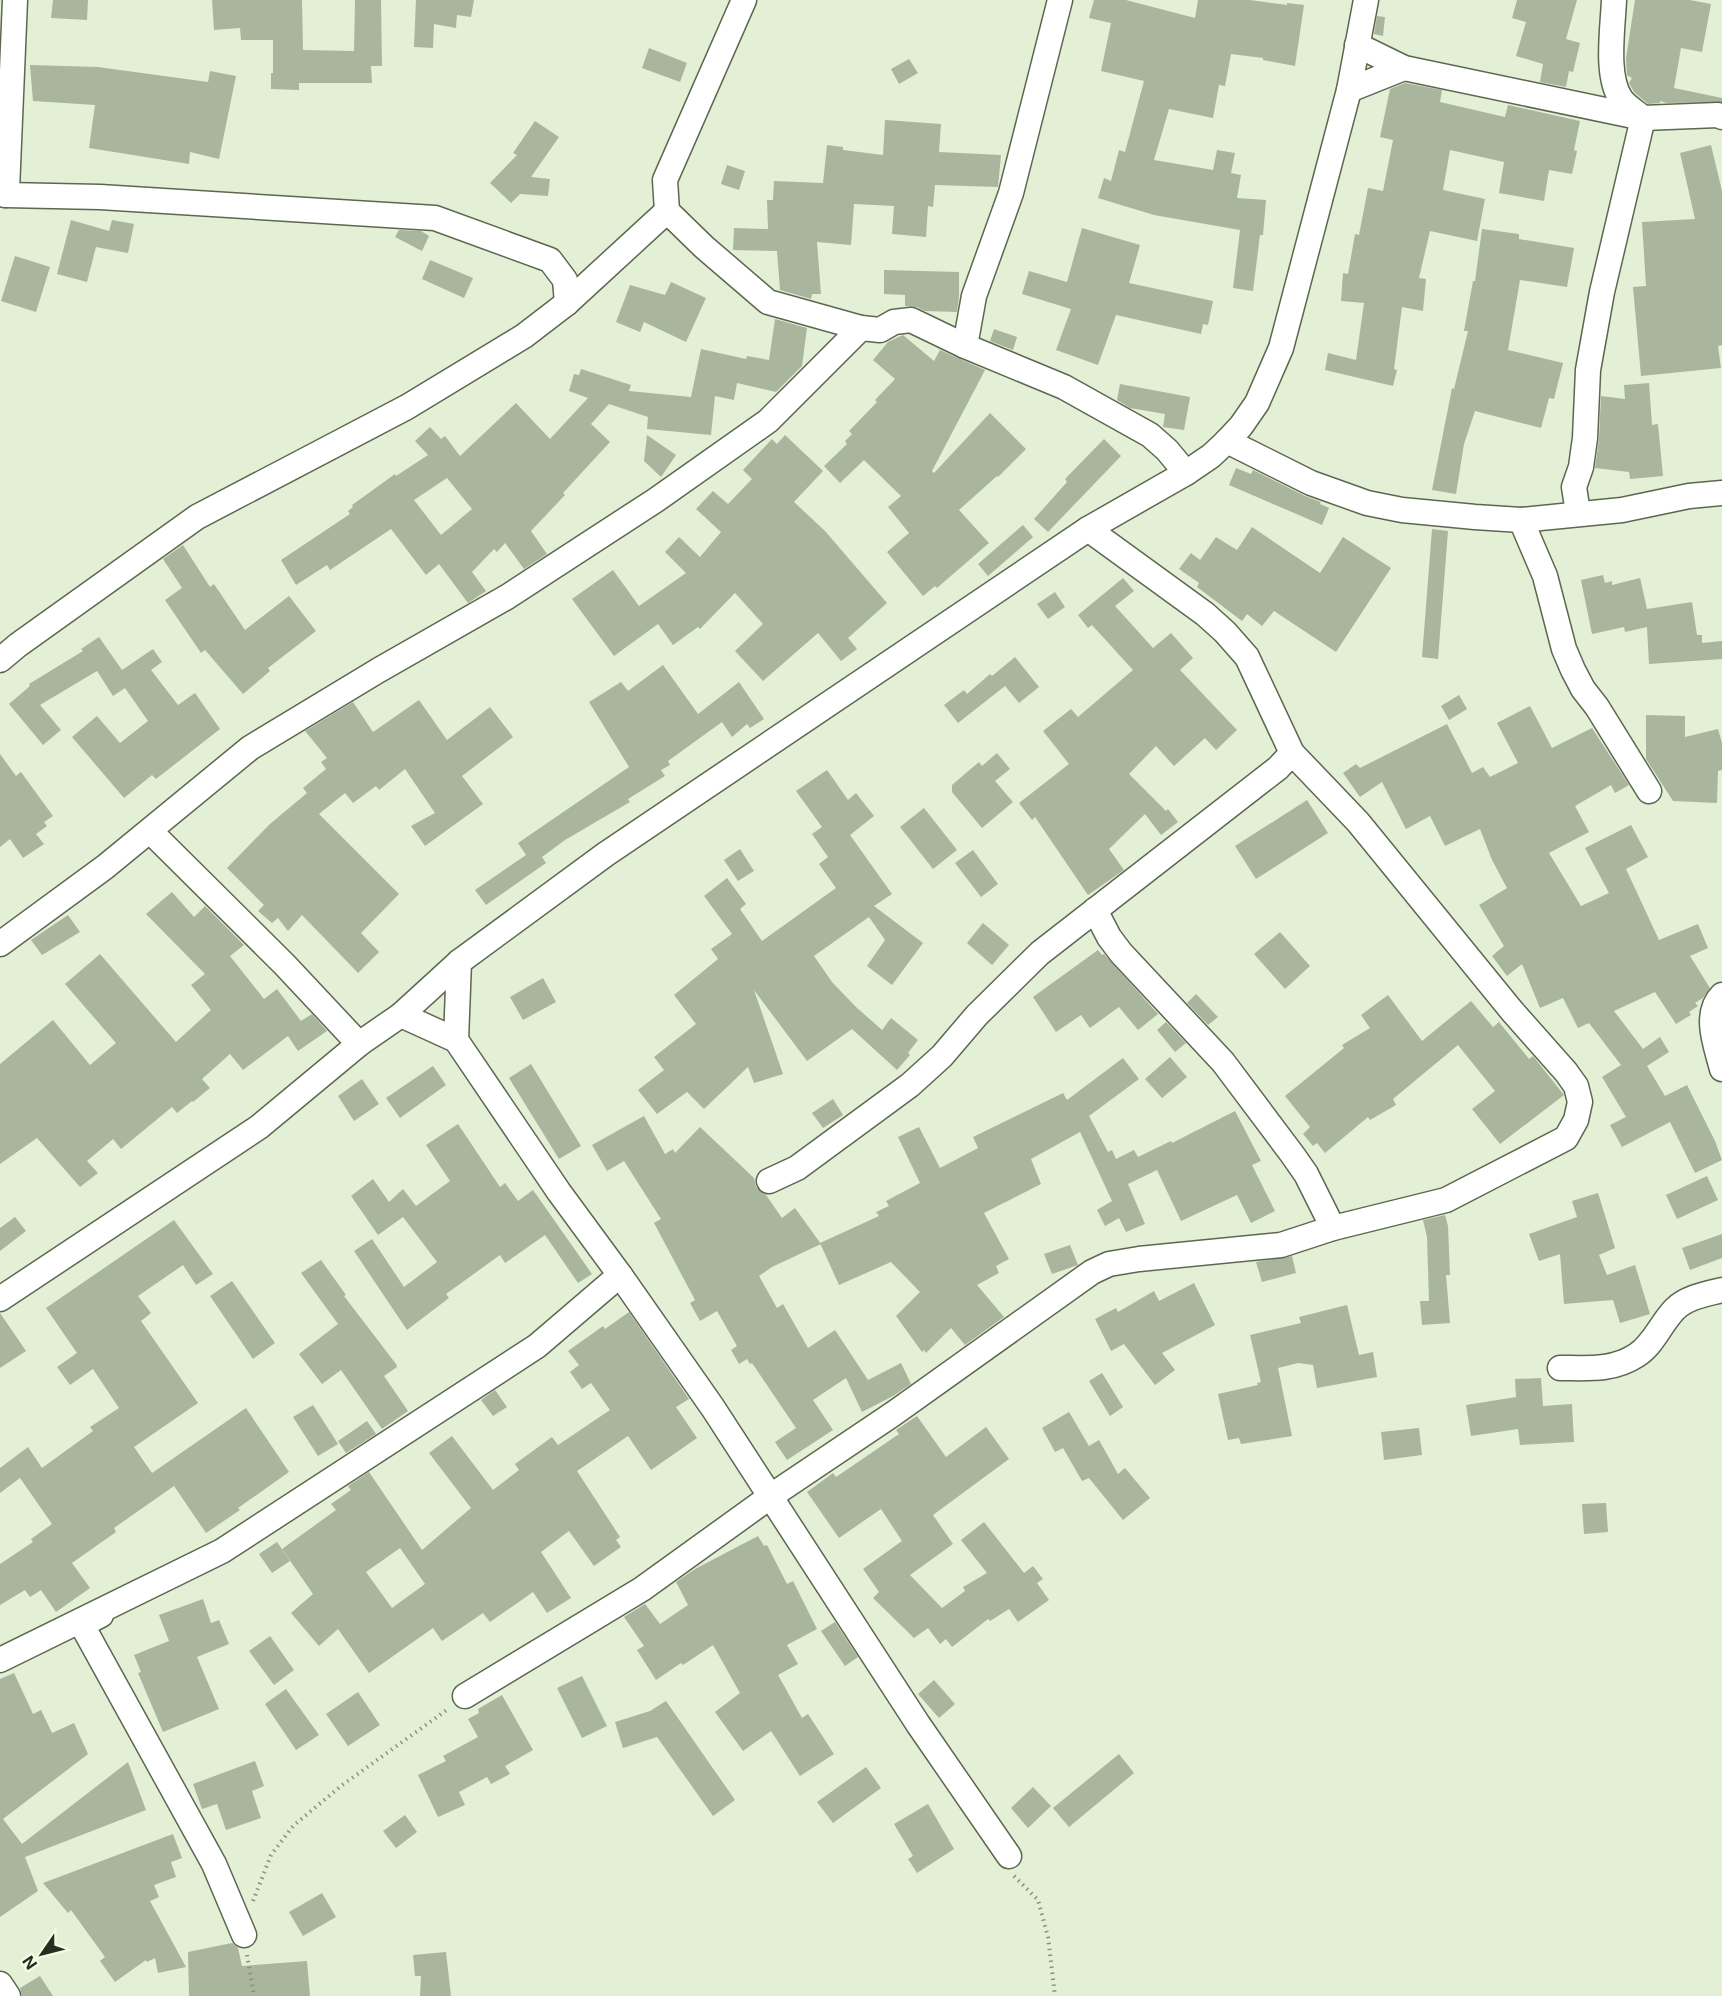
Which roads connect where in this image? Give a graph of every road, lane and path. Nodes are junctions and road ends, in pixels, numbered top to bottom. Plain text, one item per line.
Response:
1 (15, 0) edge
2 (744, 0) edge
3 (1060, 0) edge
4 (1366, 0) edge
5 (1614, 0) edge
6 (1357, 45) junction
7 (1404, 68) junction
8 (1349, 90) junction
9 (1722, 117) edge
10 (1643, 118) junction
11 (3, 194) edge
12 (667, 212) junction
13 (567, 303) junction
14 (861, 328) junction
15 (965, 346) junction
16 (1227, 441) junction
17 (1186, 473) junction
18 (1722, 493) edge
19 (1578, 513) junction
20 (1521, 520) junction
21 (1088, 529) junction
22 (0, 660) edge
23 (1292, 753) junction
24 (1649, 791) dead end
25 (150, 831) junction
26 (1095, 910) junction
27 (0, 944) edge
28 (459, 962) junction
29 (1722, 995) edge
30 (401, 1015) junction
31 (456, 1040) junction
32 (359, 1044) junction
33 (1722, 1069) edge
34 (769, 1181) dead end
35 (1333, 1228) junction
36 (620, 1275) junction
37 (1722, 1290) edge
38 (0, 1299) edge
39 (1560, 1368) dead end
40 (771, 1496) junction
41 (222, 1551) junction
42 (0, 1660) edge
43 (465, 1696) joint
44 (1009, 1856) joint
45 (244, 1935) junction
46 (0, 1984) edge
47 (8, 1996) edge
48 (254, 1996) edge
49 (1055, 1996) edge

1 - 11 street
2 - 12 street
3 - 15 street
4 - 6 street
5 - 10 street
6 - 7 street
6 - 8 street
7 - 8 street
7 - 10 street
8 - 16 street
9 - 10 street
10 - 19 street
11 - 13 street
12 - 13 street
12 - 14 street
13 - 22 street
14 - 15 street
14 - 25 street
15 - 17 street
16 - 17 street
16 - 20 street
17 - 21 street
18 - 19 street
19 - 20 street
20 - 24 street
21 - 23 street
21 - 28 street
23 - 26 street
23 - 35 street
25 - 27 street
25 - 32 street
26 - 34 street
26 - 35 street
28 - 30 street
28 - 31 street
29 - 33 street
30 - 31 street
30 - 32 street
31 - 36 street
32 - 38 street
35 - 40 street
36 - 40 street
36 - 41 street
37 - 39 street
40 - 43 street
40 - 44 street
41 - 42 street
41 - 45 street
43 - 45 path
44 - 49 path
45 - 48 path
46 - 47 street

